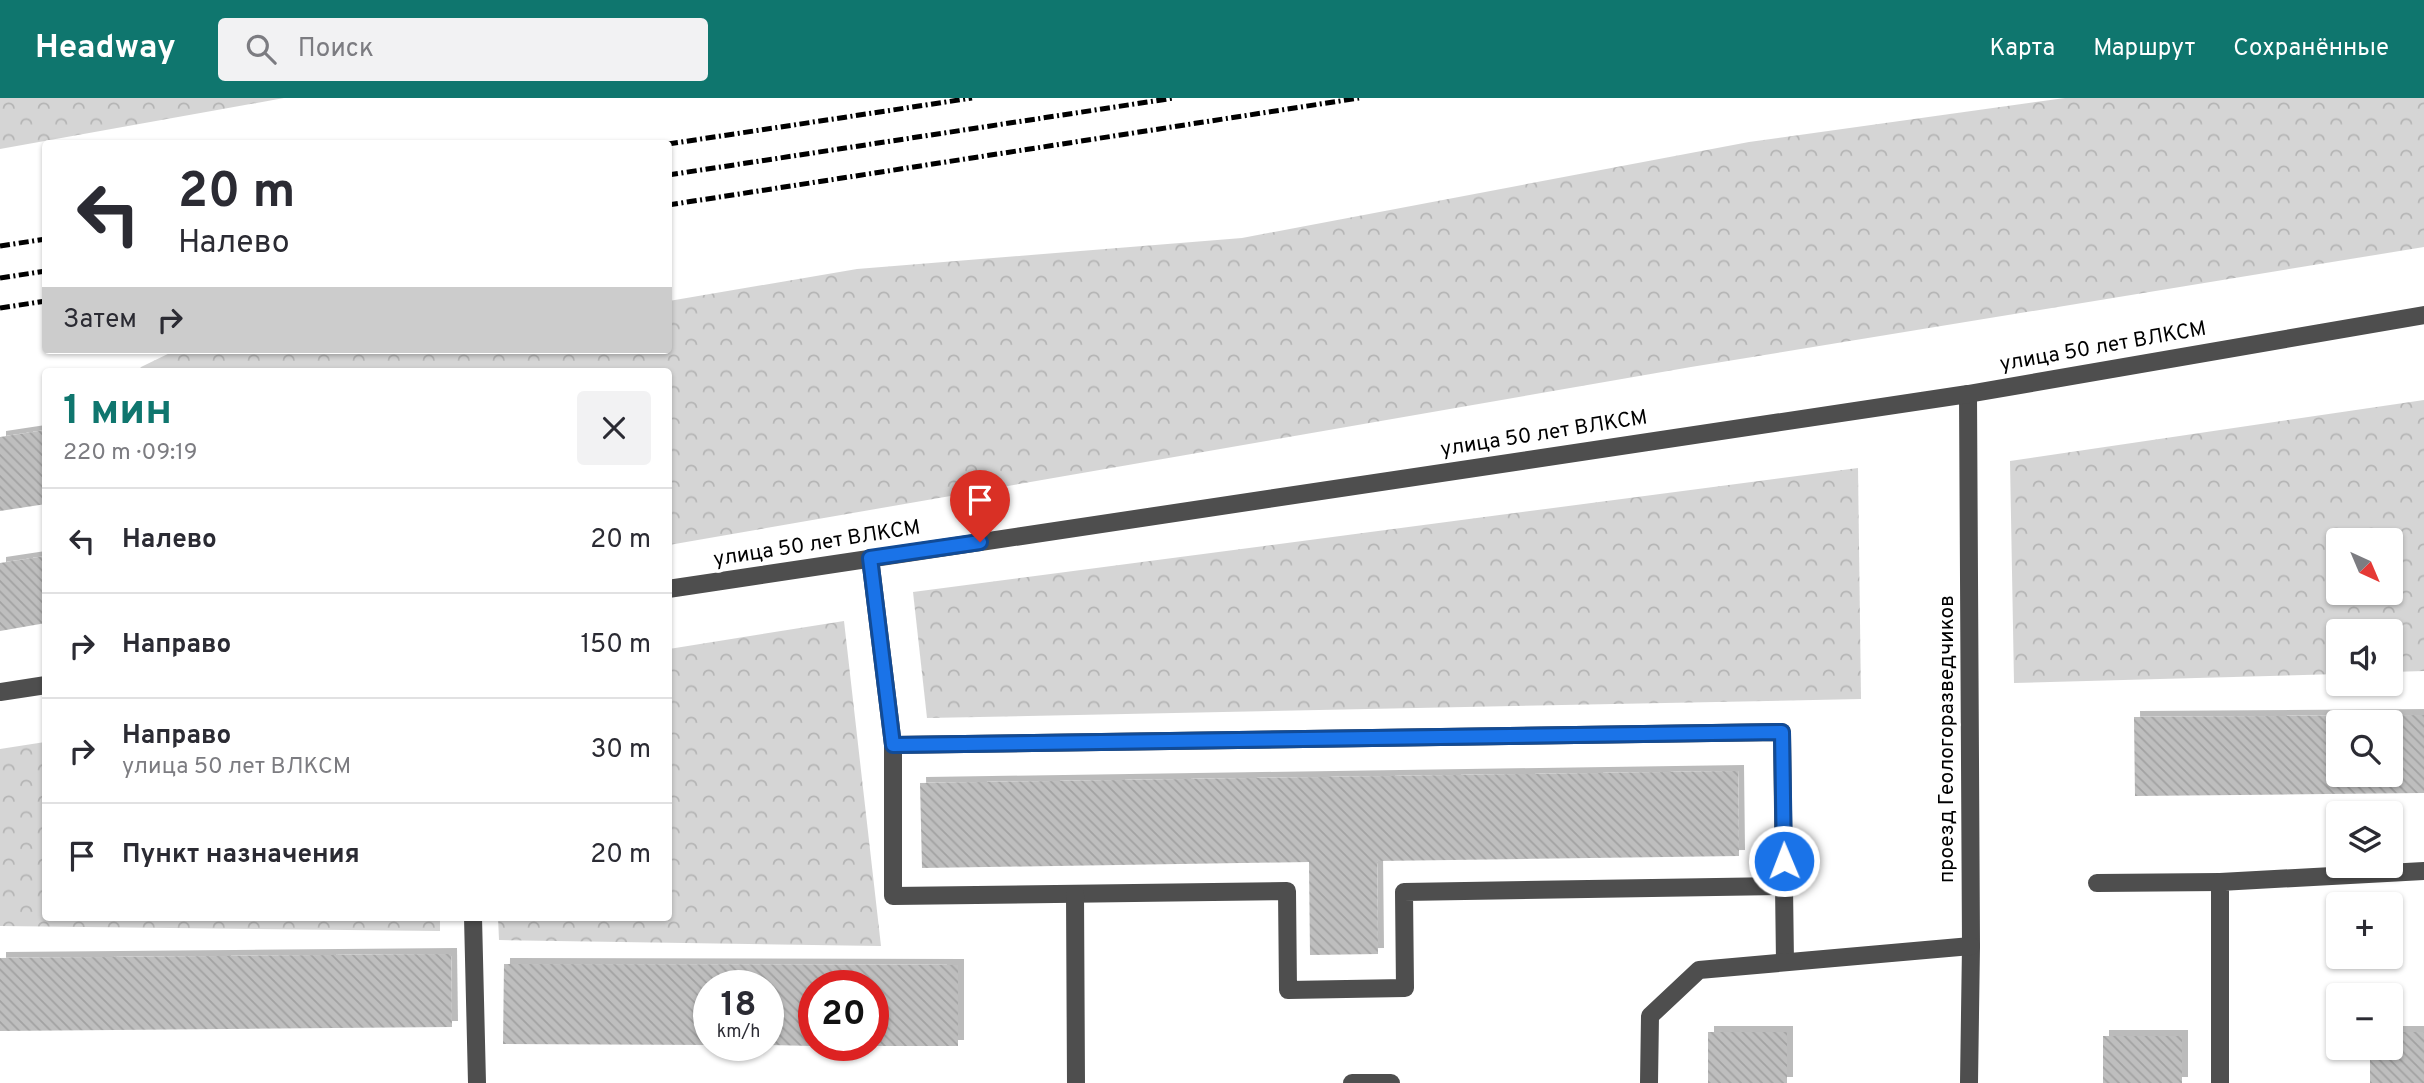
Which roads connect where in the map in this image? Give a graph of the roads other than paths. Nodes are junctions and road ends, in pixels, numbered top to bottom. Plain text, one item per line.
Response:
1 (2424, 315) edge
2 (1968, 394) junction
3 (870, 558) junction
4 (672, 588) edge
5 (42, 686) edge
6 (0, 692) edge
7 (893, 745) junction
8 (2424, 871) edge
9 (2220, 882) junction
10 (2098, 883) dead end
11 (1784, 887) junction
12 (1075, 894) junction
13 (473, 921) edge
14 (1971, 946) junction
15 (1785, 962) junction
16 (477, 1083) edge
17 (1076, 1083) edge
18 (1352, 1083) edge
19 (1391, 1083) edge
20 (1649, 1083) edge
21 (1969, 1083) edge
22 (2220, 1083) edge

1 - 2 street, улица 50 лет ВЛКСМ
2 - 3 street, улица 50 лет ВЛКСМ
2 - 14 street, проезд Геологоразведчиков
3 - 4 street, улица 50 лет ВЛКСМ
3 - 7 street
5 - 6 street
7 - 11 street
7 - 12 street
8 - 9 street
9 - 10 street
9 - 22 street
11 - 12 street
11 - 15 street
12 - 17 street
13 - 16 street
14 - 15 street
14 - 21 street, проезд Геологоразведчиков
15 - 20 street
18 - 19 street

